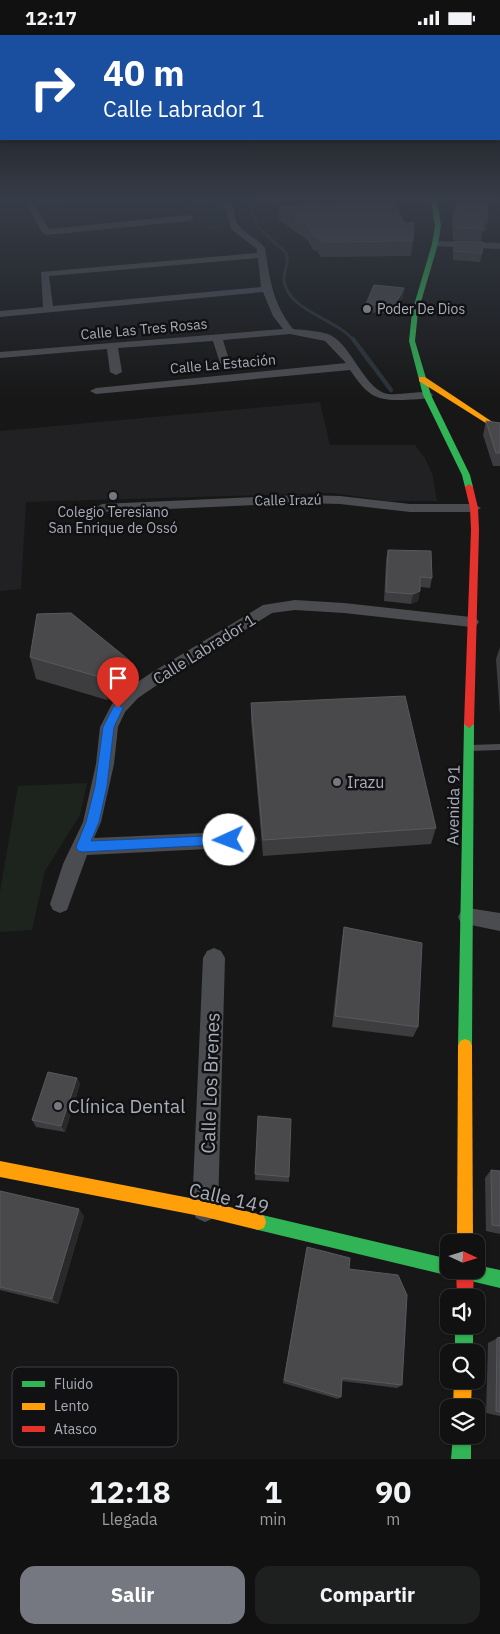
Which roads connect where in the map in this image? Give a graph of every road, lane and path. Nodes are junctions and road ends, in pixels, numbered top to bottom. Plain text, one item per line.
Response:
1 (131, 266) edge
2 (263, 266) edge
3 (428, 266) edge
4 (266, 289) junction
5 (48, 309) junction
6 (0, 314) edge
7 (290, 331) junction
8 (217, 337) junction
9 (112, 346) junction
10 (0, 355) edge
11 (416, 357) junction
12 (225, 363) dead end
13 (353, 366) junction
14 (116, 372) dead end
15 (422, 379) junction
16 (96, 391) dead end
17 (443, 393) junction
18 (427, 395) junction
19 (500, 430) edge
20 (102, 508) dead end
21 (474, 508) junction
22 (472, 621) junction
23 (500, 747) edge
24 (470, 748) junction
25 (247, 839) dead end
26 (82, 847) junction
27 (60, 904) dead end
28 (468, 917) junction
29 (500, 922) edge
30 (214, 957) dead end
31 (0, 1169) edge
32 (205, 1209) junction
33 (465, 1234) edge
34 (440, 1266) edge
35 (485, 1276) edge
36 (500, 1279) edge
37 (462, 1444) edge
38 (462, 1459) edge

1 - 5 street
2 - 4 street
3 - 11 main road, Avenida 91
4 - 5 street
4 - 7 street
5 - 6 street
7 - 8 street, Calle Las Tres Rosas
7 - 13 street, Calle Las Tres Rosas
8 - 9 street, Calle Las Tres Rosas
8 - 12 street
9 - 10 street, Calle Las Tres Rosas
9 - 14 street
11 - 15 main road, Avenida 91
11 - 17 main road
13 - 16 street, Calle La Estación
13 - 18 street, Calle Las Tres Rosas
15 - 17 main road
15 - 18 main road, Avenida 91
17 - 19 main road
18 - 21 main road, Avenida 91
20 - 21 street, Calle Irazú
21 - 22 main road, Avenida 91
22 - 24 main road, Avenida 91
22 - 26 street, Calle Labrador 1
23 - 24 lane
24 - 28 main road, Avenida 91
25 - 26 street
26 - 27 street, Calle Labrador 1
28 - 29 street
28 - 33 main road, Avenida 91
30 - 32 street, Calle Los Brenes
31 - 32 main road, Calle 149
32 - 34 main road, Calle 149
35 - 36 main road
37 - 38 main road

